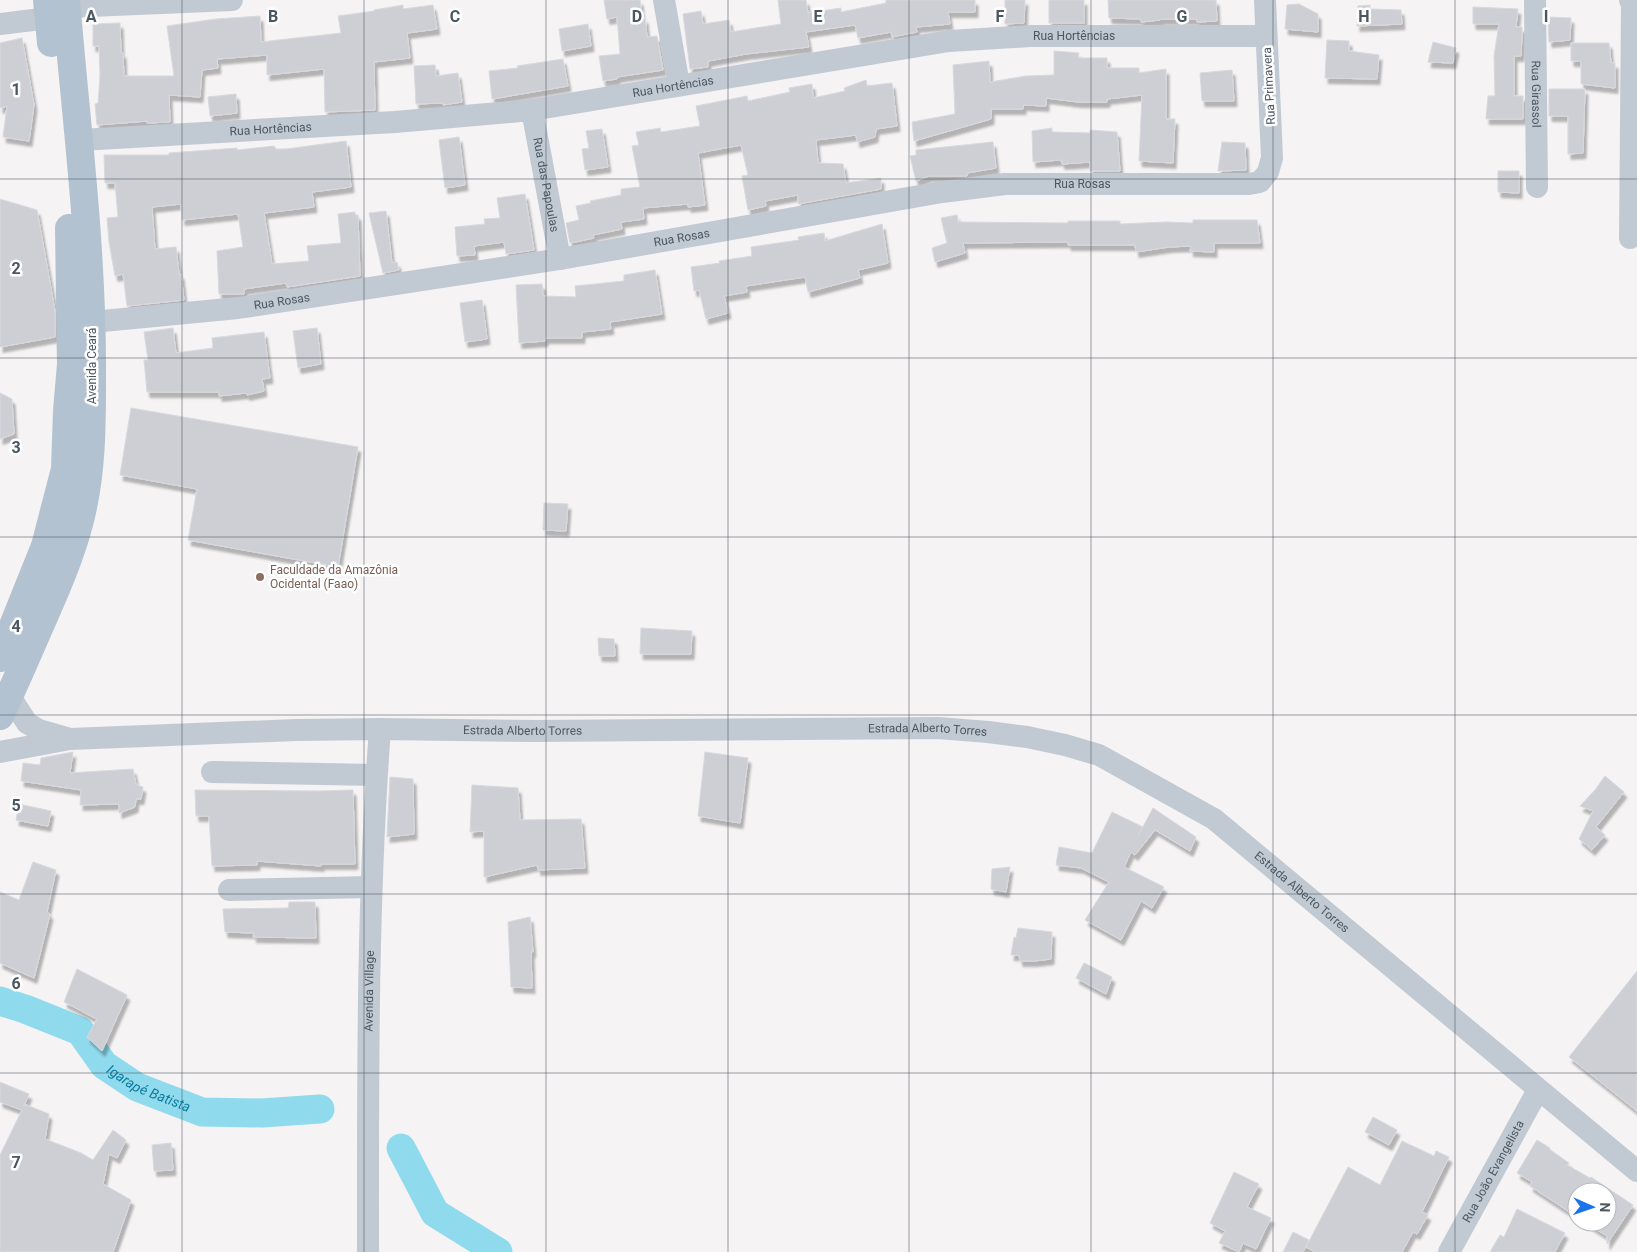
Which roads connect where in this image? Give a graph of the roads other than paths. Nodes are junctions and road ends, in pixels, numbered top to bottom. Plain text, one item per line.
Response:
1 (232, 0) edge
2 (664, 0) edge
3 (1265, 0) edge
4 (1536, 0) edge
5 (1631, 2) edge
6 (57, 6) edge
7 (0, 24) edge
8 (1266, 36) junction
9 (679, 85) junction
10 (532, 110) junction
11 (80, 140) junction
12 (1268, 172) joint
13 (1537, 187) dead end
14 (1630, 238) dead end
15 (560, 259) junction
16 (92, 322) junction
17 (0, 658) edge
18 (5, 706) edge
19 (380, 729) junction
20 (70, 739) junction
21 (0, 752) edge
22 (212, 772) dead end
23 (376, 775) junction
24 (372, 887) junction
25 (229, 890) dead end
26 (1538, 1090) junction
27 (1637, 1171) edge
28 (368, 1252) edge
29 (1449, 1252) edge

1 - 6 street
2 - 9 street
3 - 8 street, Rua Primavera
4 - 13 street, Rua Girassol
5 - 14 street
6 - 7 street
6 - 11 main road, Avenida Ceará
6 - 17 main road, Avenida Ceará
8 - 9 street, Rua Hortências
8 - 12 street, Rua Primavera
9 - 10 street, Rua Hortências
10 - 11 street, Rua Hortências
10 - 15 street, Rua das Papoulas
11 - 16 main road, Avenida Ceará
12 - 15 street, Rua Rosas
15 - 16 street, Rua Rosas
16 - 18 main road, Avenida Ceará
18 - 20 street, Estrada Alberto Torres
19 - 20 street, Estrada Alberto Torres
19 - 23 street, Avenida Village
19 - 26 street, Estrada Alberto Torres
20 - 21 street, Estrada Alberto Torres
22 - 23 street
23 - 24 street, Avenida Village
24 - 25 street
24 - 28 street, Avenida Village
26 - 27 street, Estrada Alberto Torres
26 - 29 street, Rua João Evangelista

